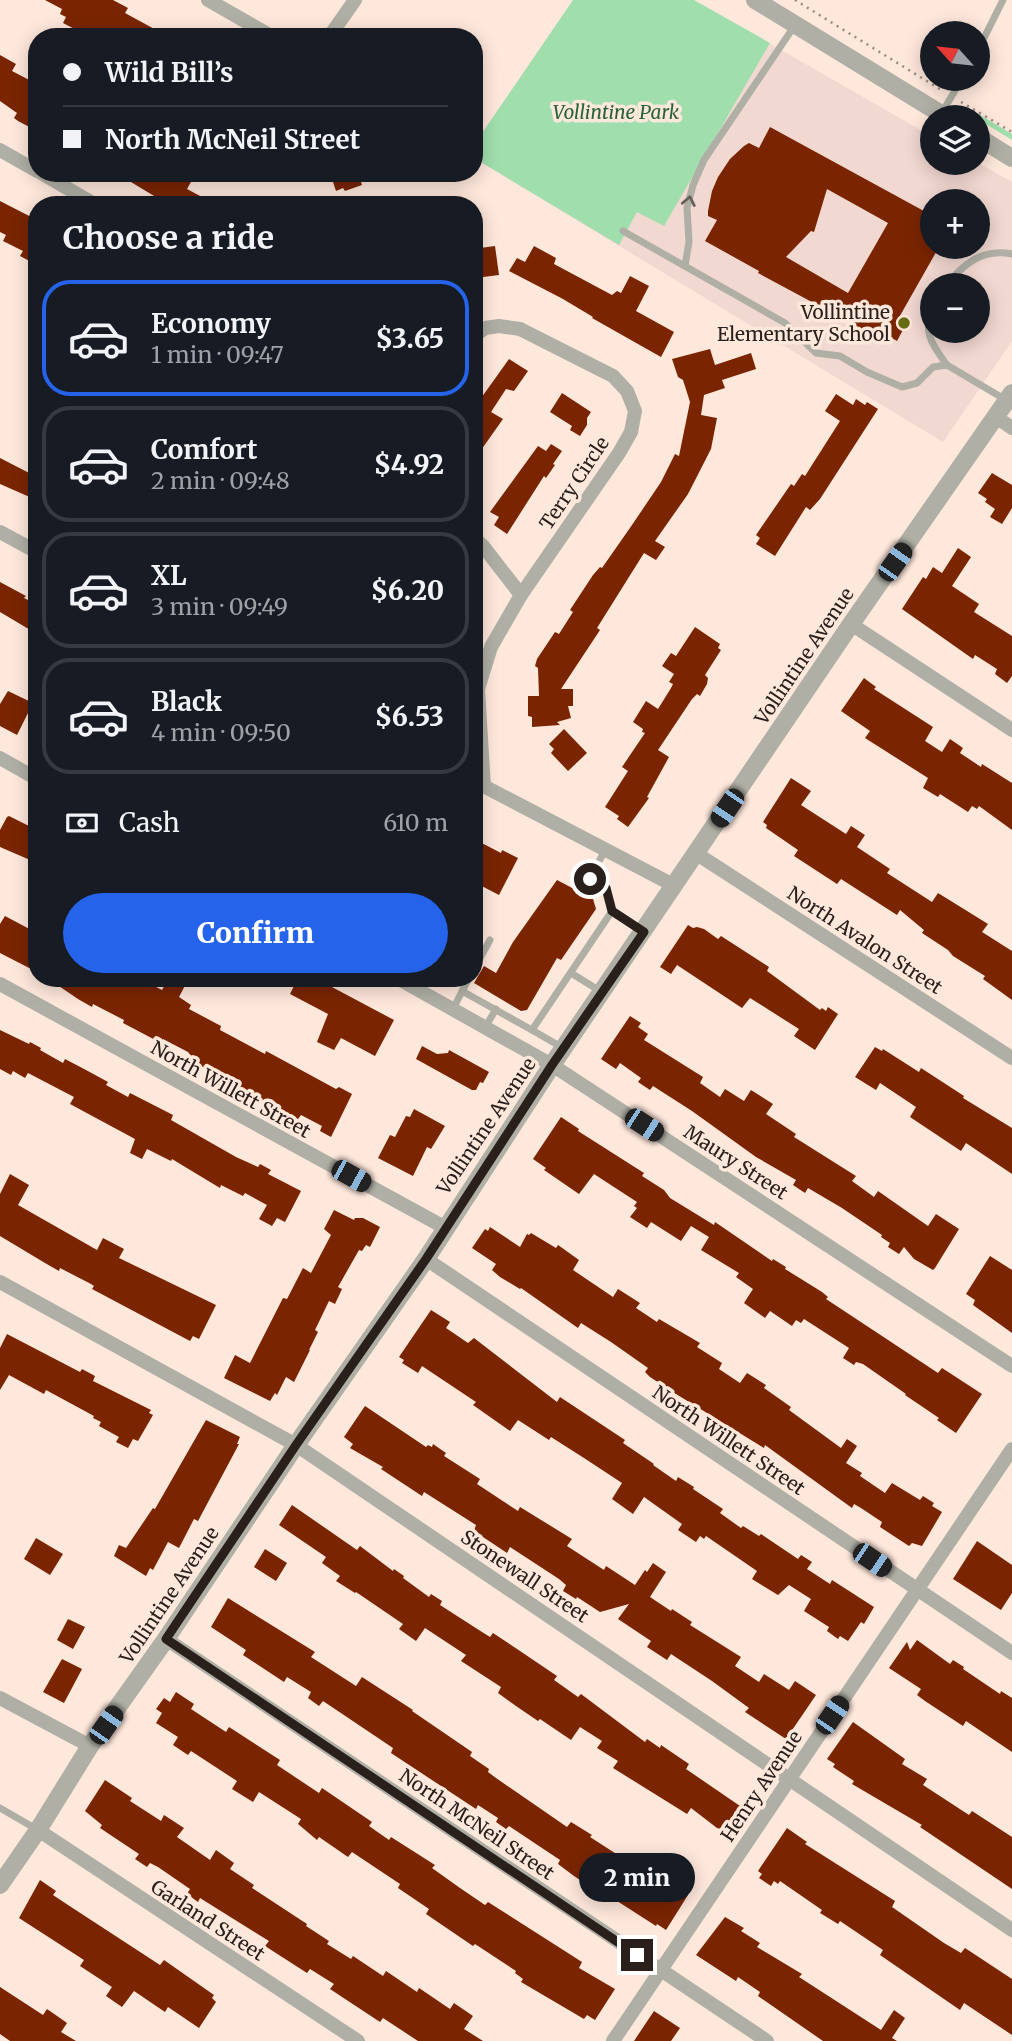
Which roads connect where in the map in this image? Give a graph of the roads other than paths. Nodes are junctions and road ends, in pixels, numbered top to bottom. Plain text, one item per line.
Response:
1 (208, 0) edge
2 (355, 0) edge
3 (755, 0) edge
4 (1003, 0) edge
5 (795, 25) junction
6 (990, 26) edge
7 (257, 28) edge
8 (335, 28) edge
9 (925, 105) edge
10 (990, 144) edge
11 (0, 150) edge
12 (1012, 158) edge
13 (28, 166) edge
14 (56, 182) edge
15 (80, 196) edge
16 (623, 231) dead end
17 (1012, 254) edge
18 (685, 266) junction
19 (956, 273) edge
20 (483, 329) edge
21 (930, 343) edge
22 (947, 365) junction
23 (1009, 397) edge
24 (996, 417) junction
25 (1012, 428) edge
26 (0, 532) edge
27 (483, 546) edge
28 (28, 547) edge
29 (520, 595) junction
30 (851, 624) junction
31 (483, 673) edge
32 (1012, 730) edge
33 (0, 758) edge
34 (28, 774) edge
35 (483, 786) edge
36 (605, 850) junction
37 (697, 854) junction
38 (675, 886) junction
39 (612, 911) junction
40 (644, 932) junction
41 (490, 940) dead end
42 (483, 953) edge
43 (571, 973) junction
44 (0, 984) edge
45 (413, 987) edge
46 (464, 987) edge
47 (462, 992) junction
48 (602, 992) junction
49 (453, 1009) junction
50 (496, 1009) junction
51 (486, 1027) junction
52 (532, 1030) junction
53 (564, 1048) junction
54 (1012, 1058) edge
55 (552, 1065) junction
56 (444, 1227) junction
57 (426, 1259) junction
58 (0, 1282) edge
59 (1012, 1366) edge
60 (296, 1445) junction
61 (1012, 1448) edge
62 (916, 1590) junction
63 (166, 1639) junction
64 (1012, 1653) edge
65 (0, 1698) edge
66 (90, 1746) junction
67 (789, 1777) junction
68 (0, 1808) edge
69 (38, 1830) junction
70 (0, 1885) edge
71 (1012, 1930) edge
72 (659, 1970) junction
73 (358, 2041) edge
74 (612, 2041) edge
75 (767, 2041) edge

1 - 7 street
2 - 8 street
3 - 5 street
4 - 6 lane
5 - 9 street
18 -> 5 lane
10 - 12 street
11 - 13 street
14 - 15 street
16 - 18 lane
17 - 19 lane
18 - 22 lane
20 - 29 street, Terry Circle
21 - 22 lane
22 - 23 lane
23 - 24 street, Vollintine Avenue
24 - 25 street
24 - 30 street, Vollintine Avenue
26 - 28 street
27 - 29 street
29 - 31 street, Terry Circle
30 - 32 street
30 - 37 street, Vollintine Avenue
33 - 34 street
35 - 36 street
36 - 38 street
36 - 39 lane
37 - 38 street, Vollintine Avenue
37 - 54 street, North Avalon Street
38 - 40 street, Vollintine Avenue
39 - 40 lane
39 - 43 lane
40 - 48 street, Vollintine Avenue
41 - 42 lane
43 - 48 lane
43 - 52 lane
44 - 56 street, North Willett Street
45 - 49 street, Maury Street
46 - 47 lane
47 - 49 lane
47 - 50 lane
48 - 53 street, Vollintine Avenue
49 - 51 street, Maury Street
50 - 51 lane
50 - 52 lane
51 - 55 street, Maury Street
52 - 53 lane
53 - 55 street, Vollintine Avenue
55 - 56 street, Vollintine Avenue
55 - 59 street, Maury Street
56 - 57 street, Vollintine Avenue
57 - 60 street, Vollintine Avenue
57 - 62 street, North Willett Street
58 - 60 street, Stonewall Street
60 - 63 street, Vollintine Avenue
60 - 67 street, Stonewall Street
61 - 62 street, Henry Avenue
62 - 64 street, North Willett Street
62 - 67 street, Henry Avenue
63 - 66 street, Vollintine Avenue
63 - 72 street, North McNeil Street
65 - 66 street
66 - 69 street, Vollintine Avenue
67 - 71 street, Stonewall Street
67 - 72 street, Henry Avenue
68 - 69 lane
69 - 70 street, Vollintine Avenue
69 - 73 street, Garland Street
72 - 74 street, Henry Avenue
72 - 75 street, North McNeil Street

